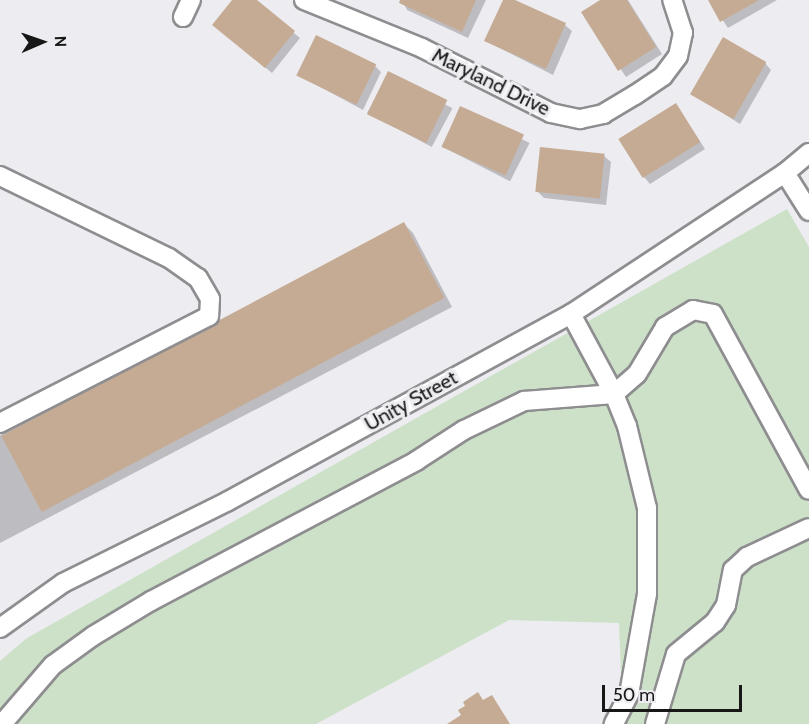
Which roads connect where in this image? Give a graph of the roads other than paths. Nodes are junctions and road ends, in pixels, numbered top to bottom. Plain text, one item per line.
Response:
1 (304, 0) edge
2 (672, 0) edge
3 (809, 153) edge
4 (785, 173) junction
5 (0, 176) edge
6 (809, 211) edge
7 (571, 314) junction
8 (614, 394) junction
9 (0, 423) edge
10 (809, 490) edge
11 (809, 528) edge
12 (0, 628) edge
13 (2, 724) edge
14 (615, 724) edge
15 (655, 724) edge

1 - 2 street, Maryland Drive
3 - 4 street, Unity Street
4 - 6 street
4 - 7 street, Unity Street
5 - 9 street
7 - 8 street
7 - 12 street, Unity Street
8 - 10 street
8 - 13 street
8 - 14 street
11 - 15 street

